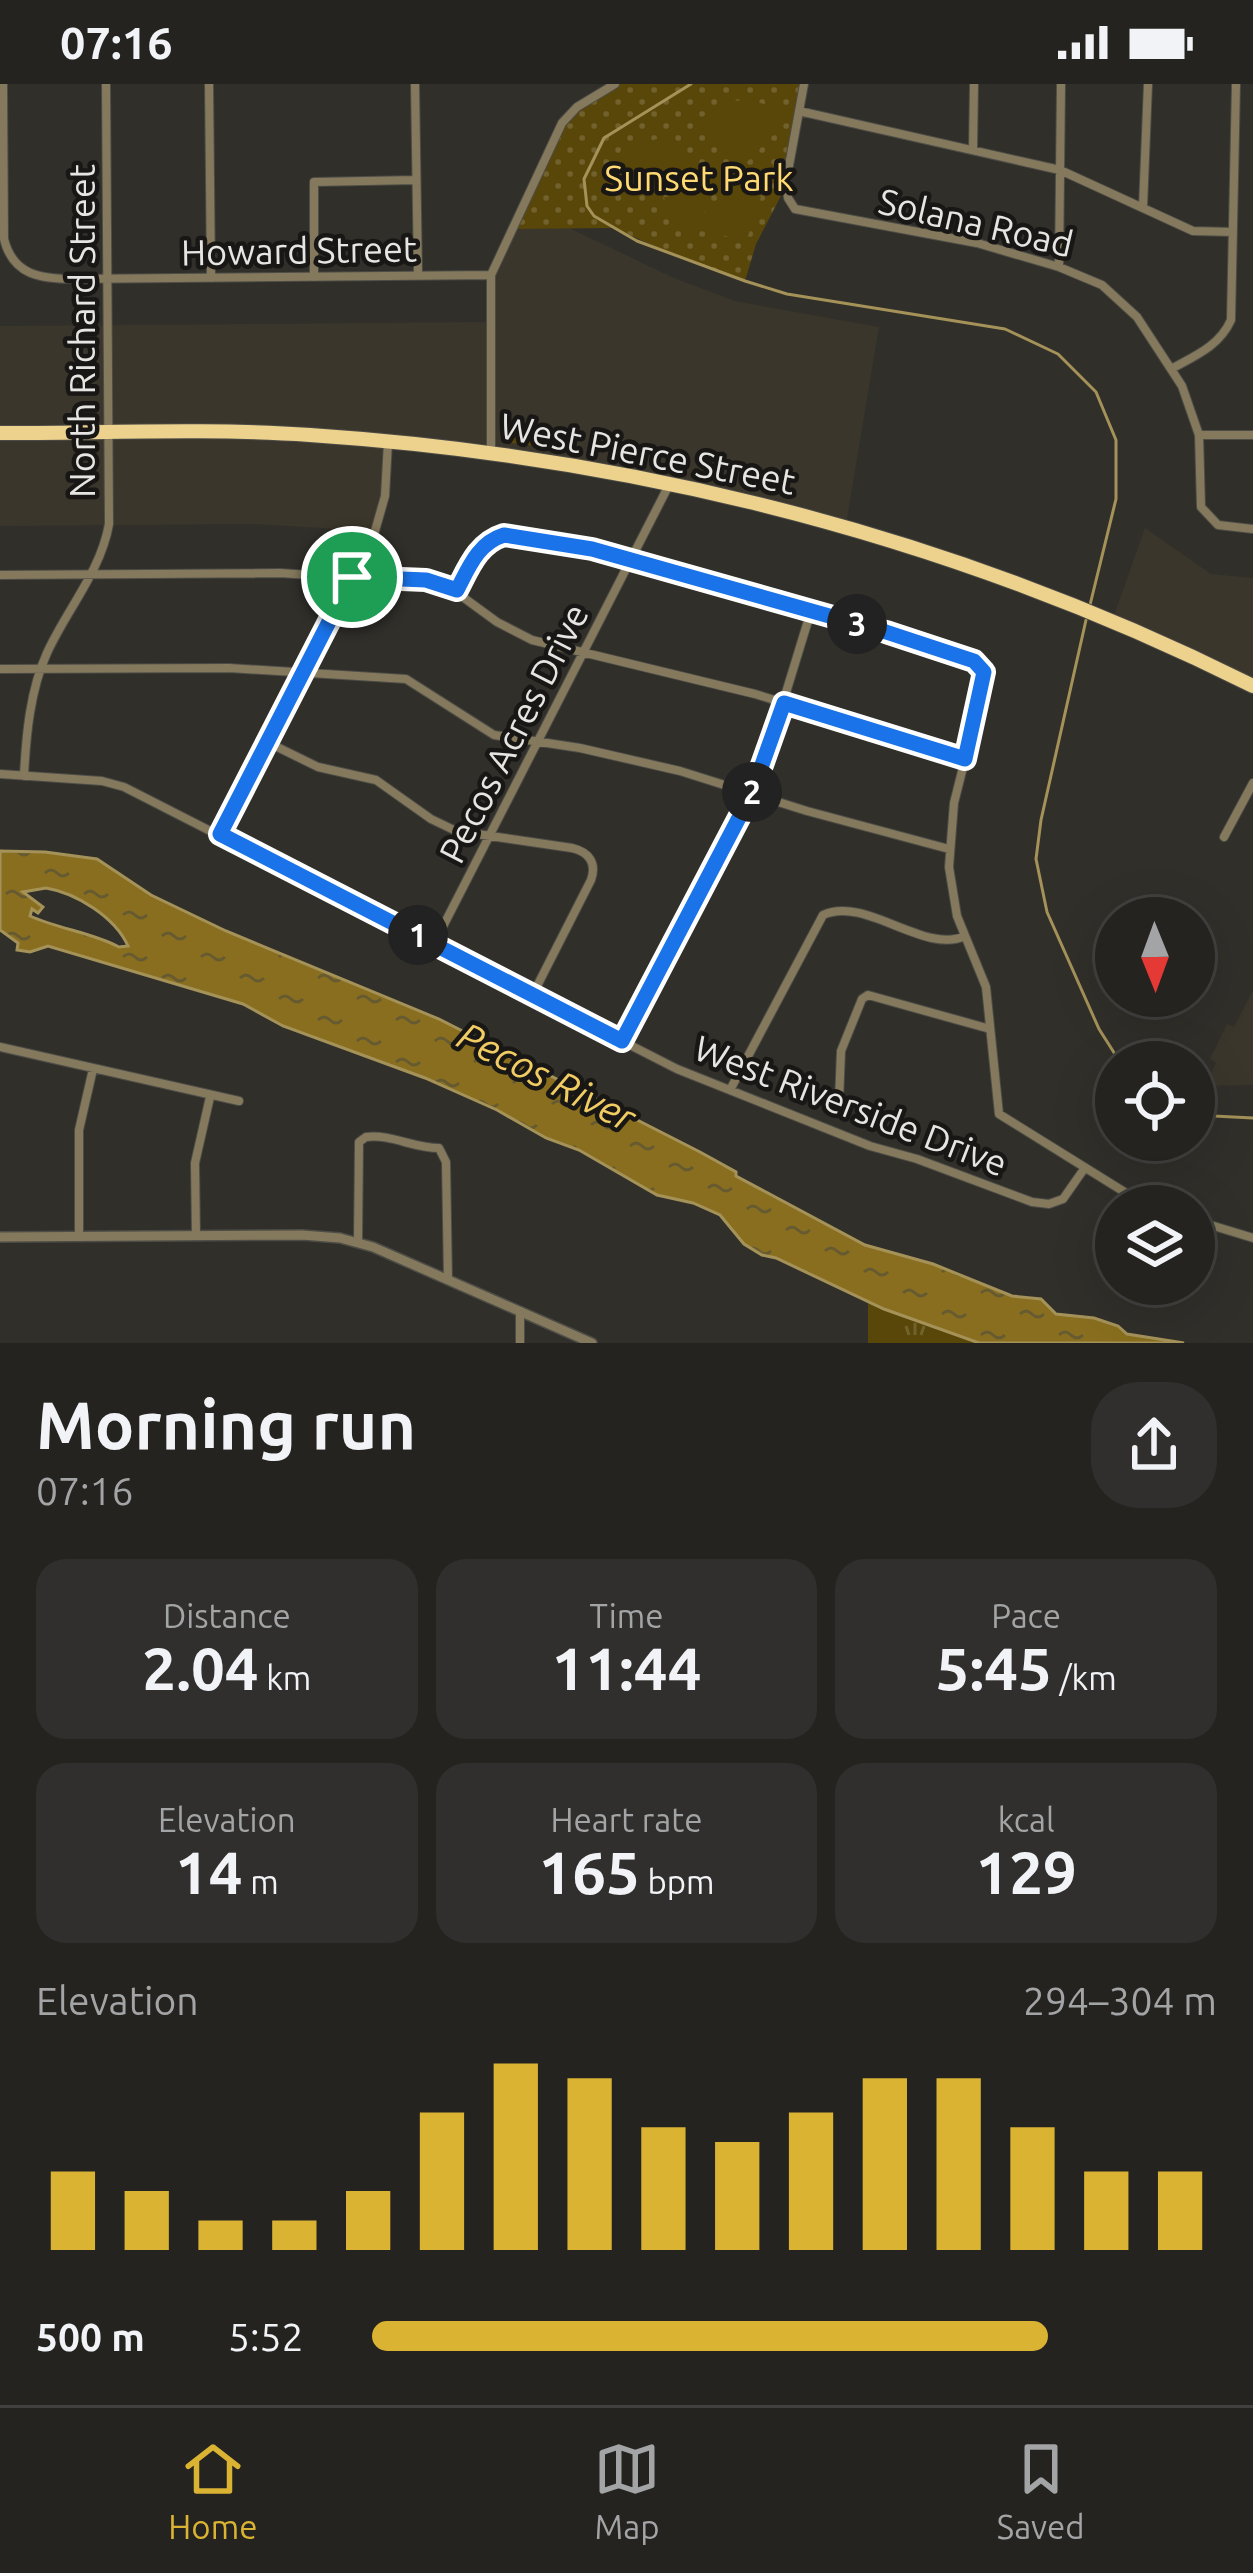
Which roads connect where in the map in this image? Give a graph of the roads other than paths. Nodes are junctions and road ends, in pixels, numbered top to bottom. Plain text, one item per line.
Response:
1 (3, 84) edge
2 (106, 84) edge
3 (209, 84) edge
4 (415, 84) edge
5 (615, 84) edge
6 (804, 84) edge
7 (974, 84) edge
8 (1061, 84) edge
9 (1148, 84) edge
10 (1236, 84) edge
11 (799, 111) junction
12 (973, 149) junction
13 (1060, 170) junction
14 (416, 180) junction
15 (1144, 207) junction
16 (1233, 232) junction
17 (1059, 267) junction
18 (418, 275) junction
19 (491, 275) junction
20 (314, 277) junction
21 (211, 278) junction
22 (108, 279) junction
23 (1173, 368) junction
24 (0, 433) edge
25 (110, 433) junction
26 (1199, 435) junction
27 (1253, 435) edge
28 (388, 440) junction
29 (491, 451) junction
30 (671, 482) junction
31 (1253, 529) edge
32 (632, 561) junction
33 (0, 575) edge
34 (89, 575) junction
35 (352, 577) junction
36 (457, 590) junction
37 (811, 611) junction
38 (585, 652) junction
39 (0, 668) edge
40 (42, 668) junction
41 (304, 670) junction
42 (1253, 686) edge
43 (784, 703) junction
44 (267, 742) junction
45 (537, 743) junction
46 (965, 759) junction
47 (0, 774) edge
48 (24, 776) junction
49 (1253, 783) edge
50 (752, 793) junction
51 (220, 834) junction
52 (490, 836) junction
53 (1224, 837) dead end
54 (949, 849) junction
55 (965, 936) junction
56 (434, 944) junction
57 (533, 994) junction
58 (990, 1029) junction
59 (622, 1041) junction
60 (0, 1047) edge
61 (93, 1069) junction
62 (730, 1090) junction
63 (210, 1097) junction
64 (239, 1101) dead end
65 (839, 1101) dead end
66 (1084, 1169) junction
67 (1111, 1185) edge
68 (1215, 1226) edge
69 (196, 1236) junction
70 (0, 1237) edge
71 (80, 1237) junction
72 (1253, 1238) edge
73 (358, 1242) junction
74 (448, 1280) junction
75 (520, 1311) junction
76 (520, 1343) edge
77 (592, 1343) edge

1 - 22 street, Howard Street
2 - 22 street, North Richard Street
3 - 21 street
4 - 14 street
5 - 19 street
6 - 11 street, Solana Road
7 - 12 street
8 - 13 street
9 - 15 street
10 - 16 street
11 - 12 street
11 - 17 street, Solana Road
12 - 13 street
13 - 15 street
13 - 17 street
14 - 18 street
14 - 20 street
15 - 16 street
16 - 23 street
17 - 23 street, Solana Road
18 - 19 street, Howard Street
18 - 20 street, Howard Street
19 - 29 street
20 - 21 street, Howard Street
21 - 22 street, Howard Street
22 - 25 street, North Richard Street
23 - 26 street, Solana Road
24 - 25 highway, West Pierce Street
25 - 28 highway, West Pierce Street
25 - 34 street, North Richard Street
26 - 27 street
26 - 31 street, Solana Road
28 - 29 highway, West Pierce Street
28 - 35 street
29 - 30 highway, West Pierce Street
30 - 32 street, Pecos Acres Drive
30 - 42 highway, West Pierce Street
32 - 36 street
32 - 37 street
32 - 38 street, Pecos Acres Drive
33 - 34 street
34 - 35 street
34 - 40 street, North Richard Street
35 - 36 street
35 - 41 street
36 - 38 street
37 - 43 street
37 - 46 street
38 - 43 street
38 - 45 street, Pecos Acres Drive
39 - 40 street
40 - 41 street
40 - 48 street, North Richard Street
41 - 44 street
41 - 45 street
43 - 46 street
43 - 50 street
44 - 51 street
44 - 52 street
45 - 50 street
45 - 52 street, Pecos Acres Drive
46 - 54 street
47 - 48 street, West Riverside Drive
48 - 51 street, West Riverside Drive
49 - 53 street
50 - 54 street
50 - 59 street
51 - 56 street, West Riverside Drive
52 - 56 street, Pecos Acres Drive
52 - 57 street
54 - 55 street
55 - 58 street
55 - 62 street
56 - 57 street, West Riverside Drive
57 - 59 street, West Riverside Drive
58 - 65 street
58 - 66 street
59 - 62 street, West Riverside Drive
60 - 61 street
61 - 63 street
61 - 71 street
62 - 66 street, West Riverside Drive
63 - 64 street
63 - 69 street
66 - 67 street
68 - 72 street
69 - 71 street
69 - 73 street
70 - 71 street
73 - 74 street
73 - 74 street
74 - 75 street
75 - 76 street
75 - 77 street

